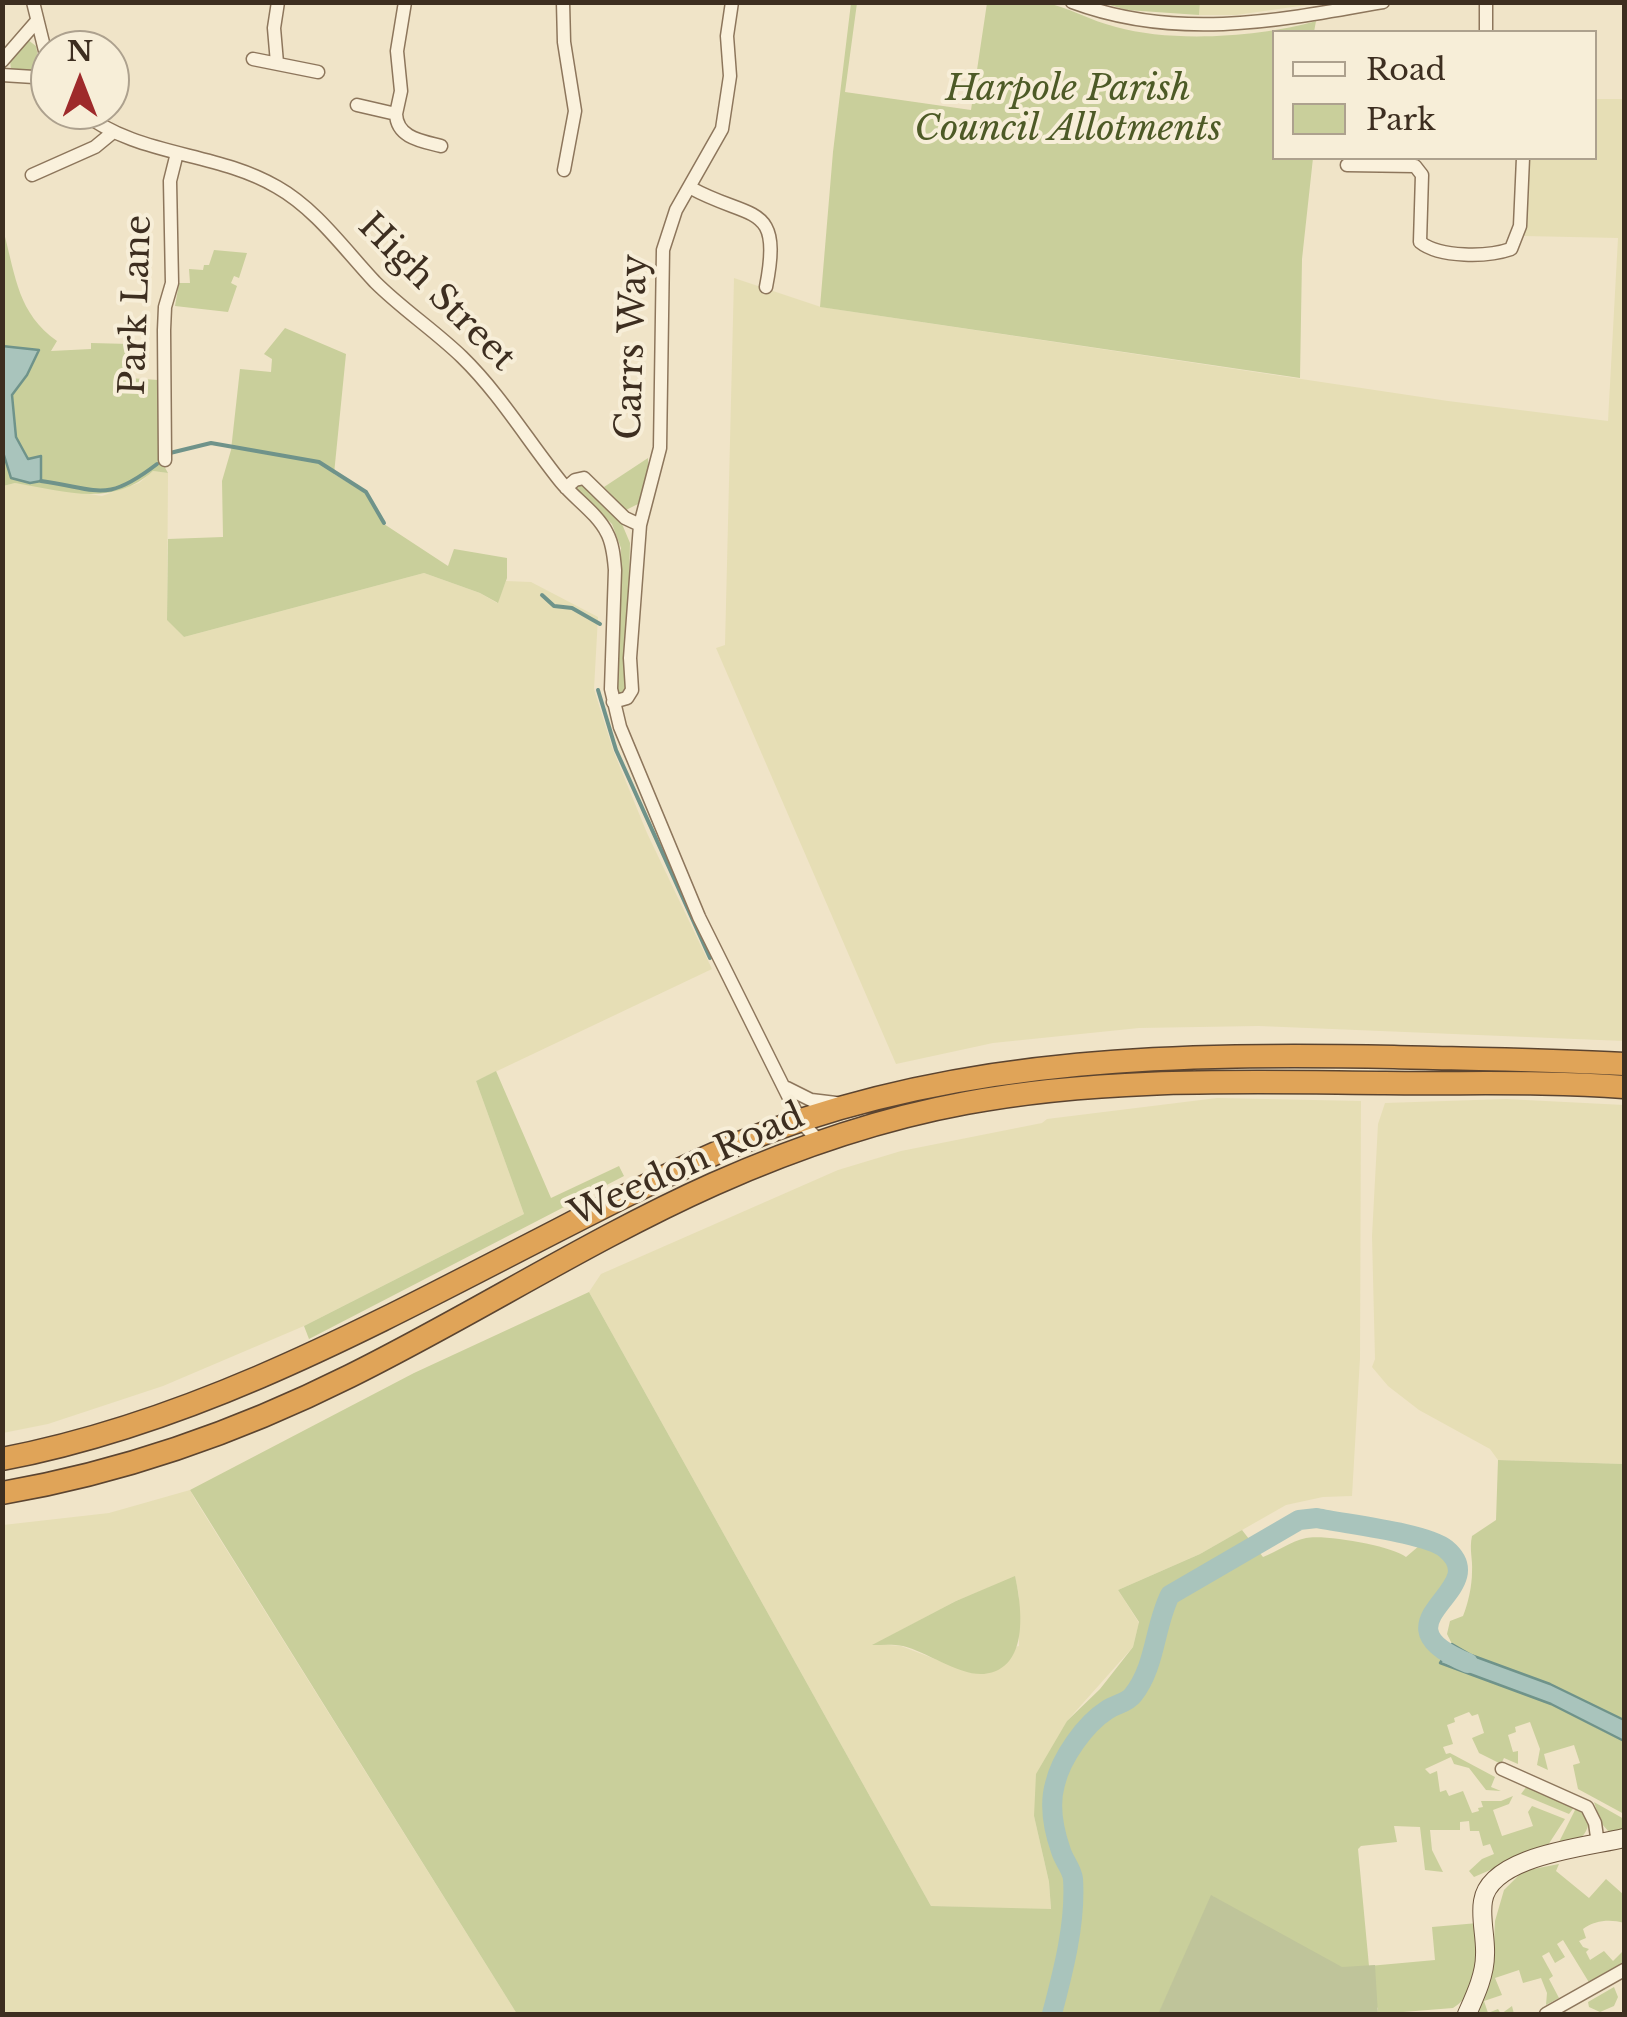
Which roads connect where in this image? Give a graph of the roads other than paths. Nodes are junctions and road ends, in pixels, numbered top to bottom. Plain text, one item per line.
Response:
1 (34, 2) edge
2 (278, 2) edge
3 (404, 2) edge
4 (563, 2) edge
5 (732, 2) edge
6 (1072, 2) edge
7 (1383, 2) edge
8 (1486, 2) edge
9 (36, 22) junction
10 (38, 30) edge
11 (1486, 30) edge
12 (253, 59) dead end
13 (2, 62) edge
14 (277, 63) junction
15 (318, 72) dead end
16 (2, 74) edge
17 (30, 74) edge
18 (357, 105) dead end
19 (396, 114) junction
20 (108, 130) edge
21 (112, 133) junction
22 (442, 146) dead end
23 (177, 153) junction
24 (1523, 160) edge
25 (1347, 165) dead end
26 (564, 170) dead end
27 (32, 174) dead end
28 (691, 188) junction
29 (766, 287) dead end
30 (165, 460) dead end
31 (566, 488) junction
32 (640, 526) junction
33 (613, 702) junction
34 (1624, 1064) edge
35 (1624, 1087) edge
36 (788, 1093) junction
37 (856, 1104) junction
38 (802, 1122) junction
39 (771, 1131) junction
40 (820, 1142) junction
41 (2, 1459) edge
42 (2, 1492) edge
43 (1502, 1769) dead end
44 (1624, 1838) edge
45 (1598, 1844) junction
46 (1624, 1970) edge
47 (1468, 2014) edge
48 (1546, 2014) edge

1 - 9 street
2 - 14 street
3 - 19 street
4 - 26 street
5 - 28 street, Carrs Way
6 - 7 street
8 - 11 street
9 - 10 street
9 - 13 street
12 - 14 street
14 - 15 street
16 - 17 street
18 - 19 street
19 - 22 street
20 - 21 street, High Street
21 - 23 street, High Street
21 - 27 street
23 - 30 street, Park Lane
23 - 31 street, High Street
24 - 25 street
28 - 29 street
28 - 32 street, Carrs Way
31 - 32 street, Carrs Way
31 - 33 street, High Street
32 - 33 street, Carrs Way
33 - 36 street, High Street
34 - 37 highway, Weedon Road
35 - 40 highway, Weedon Road
36 - 37 street
36 - 38 street, High Street
36 - 39 street
37 - 38 highway, Weedon Road
38 - 39 highway, Weedon Road
38 - 40 street, High Street
39 - 41 highway, Weedon Road
40 - 42 highway, Weedon Road
43 - 45 street
44 - 45 street
45 - 47 street
46 - 48 street

